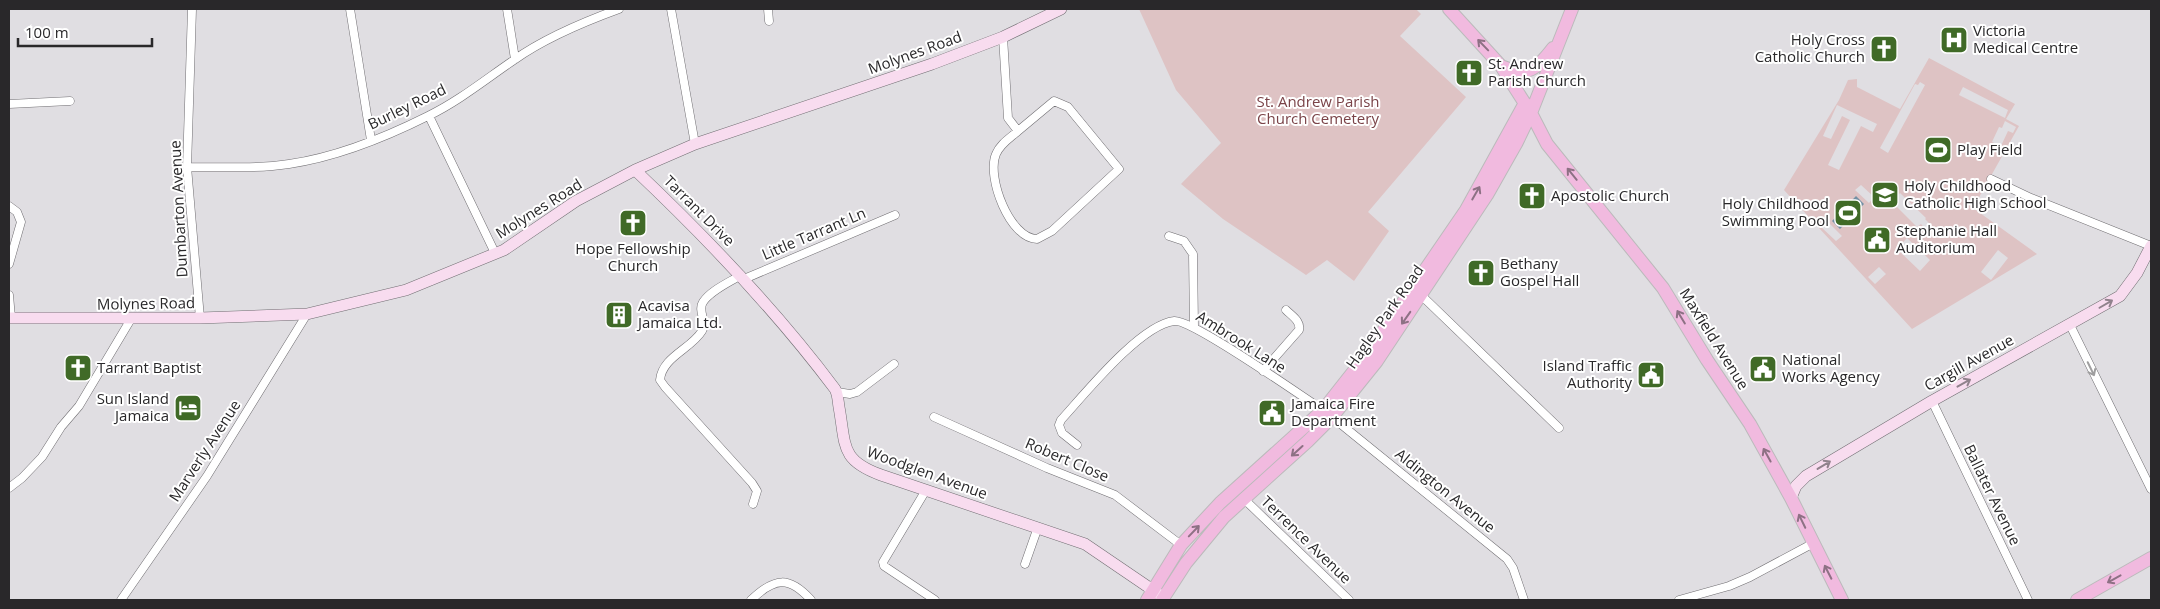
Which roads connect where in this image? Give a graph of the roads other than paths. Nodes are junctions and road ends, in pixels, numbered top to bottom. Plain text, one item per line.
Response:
1 (192, 9) edge
2 (350, 9) edge
3 (506, 9) edge
4 (619, 9) edge
5 (670, 9) edge
6 (768, 9) edge
7 (1061, 9) edge
8 (1449, 9) edge
9 (1572, 9) edge
10 (769, 21) dead end
11 (1563, 34) junction
12 (1003, 37) junction
13 (515, 59) junction
14 (1500, 66) junction
15 (70, 101) dead end
16 (9, 104) edge
17 (1528, 108) junction
18 (429, 116) junction
19 (1018, 131) junction
20 (371, 140) junction
21 (695, 144) junction
22 (187, 167) junction
23 (635, 170) junction
24 (1991, 179) dead end
25 (9, 206) edge
26 (895, 214) dead end
27 (1169, 236) dead end
28 (2151, 246) edge
29 (496, 253) junction
30 (9, 264) edge
31 (742, 277) junction
32 (9, 295) edge
33 (1422, 296) junction
34 (1286, 310) dead end
35 (307, 314) junction
36 (10, 318) edge
37 (200, 318) junction
38 (131, 319) junction
39 (2070, 325) junction
40 (1194, 326) junction
41 (894, 364) dead end
42 (1263, 371) junction
43 (837, 392) junction
44 (1932, 401) junction
45 (1328, 413) junction
46 (934, 417) dead end
47 (1559, 428) dead end
48 (1077, 445) dead end
49 (9, 488) edge
50 (2151, 489) edge
51 (926, 490) junction
52 (1791, 498) junction
53 (1244, 499) junction
54 (753, 504) dead end
55 (1038, 528) junction
56 (1181, 546) junction
57 (1808, 546) dead end
58 (2151, 558) edge
59 (1025, 564) dead end
60 (1156, 597) edge
61 (121, 600) edge
62 (752, 600) edge
63 (811, 600) edge
64 (935, 600) edge
65 (1349, 600) edge
66 (1524, 600) edge
67 (1679, 600) edge
68 (1842, 600) edge
69 (2028, 600) edge
70 (2077, 600) edge

1 - 22 street, Dumbarton Avenue
2 - 20 street
3 - 13 street
4 - 13 street, Burley Road
5 - 21 street
6 - 10 street
7 - 12 main road, Molynes Road
14 -> 8 main road, Maxfield Avenue
9 - 11 main road, Hagley Park Road
11 - 14 main road
11 - 17 main road, Hagley Park Road
12 - 19 street
12 - 21 main road, Molynes Road
13 - 18 street, Burley Road
14 - 17 main road, Maxfield Avenue
15 - 16 street
17 - 33 main road, Hagley Park Road
45 -> 17 main road, Hagley Park Road
52 -> 17 main road, Maxfield Avenue
18 - 20 street, Burley Road
18 - 29 street
19 - 19 street
20 - 22 street, Burley Road
21 - 23 main road, Molynes Road
22 - 37 street, Dumbarton Avenue
23 - 29 main road, Molynes Road
23 - 31 main road, Tarrant Drive
24 - 28 street
25 - 30 street
26 - 31 street, Little Tarrant Ln
27 - 40 street
39 -> 28 main road, Cargill Avenue
29 - 35 main road, Molynes Road
31 - 43 main road, Woodglen Avenue
31 - 54 street, Little Tarrant Ln
32 - 36 street
33 -> 45 main road, Hagley Park Road
33 - 47 street
34 - 42 street
35 - 37 main road, Molynes Road
35 - 61 street, Marverly Avenue
36 - 38 main road, Molynes Road
37 - 38 main road, Molynes Road
38 - 49 street
44 -> 39 main road, Cargill Avenue
39 -> 50 street
40 - 42 street, Ambrook Lane
40 - 48 street, Ambrook Lane
41 - 43 street
42 - 45 street, Ambrook Lane
43 - 51 main road, Woodglen Avenue
52 -> 44 main road, Cargill Avenue
44 - 69 street, Ballater Avenue
45 -> 53 main road, Hagley Park Road
56 -> 45 main road, Hagley Park Road
45 - 66 street, Aldington Avenue
46 - 56 street, Robert Close
51 - 55 main road, Woodglen Avenue
51 - 64 street
68 -> 52 main road, Maxfield Avenue
53 - 60 main road, Hagley Park Road
53 - 65 street, Terrence Avenue
55 - 59 street
55 - 60 main road, Woodglen Avenue
56 - 60 main road, Hagley Park Road
57 - 67 street
58 -> 70 main road
62 - 63 street

